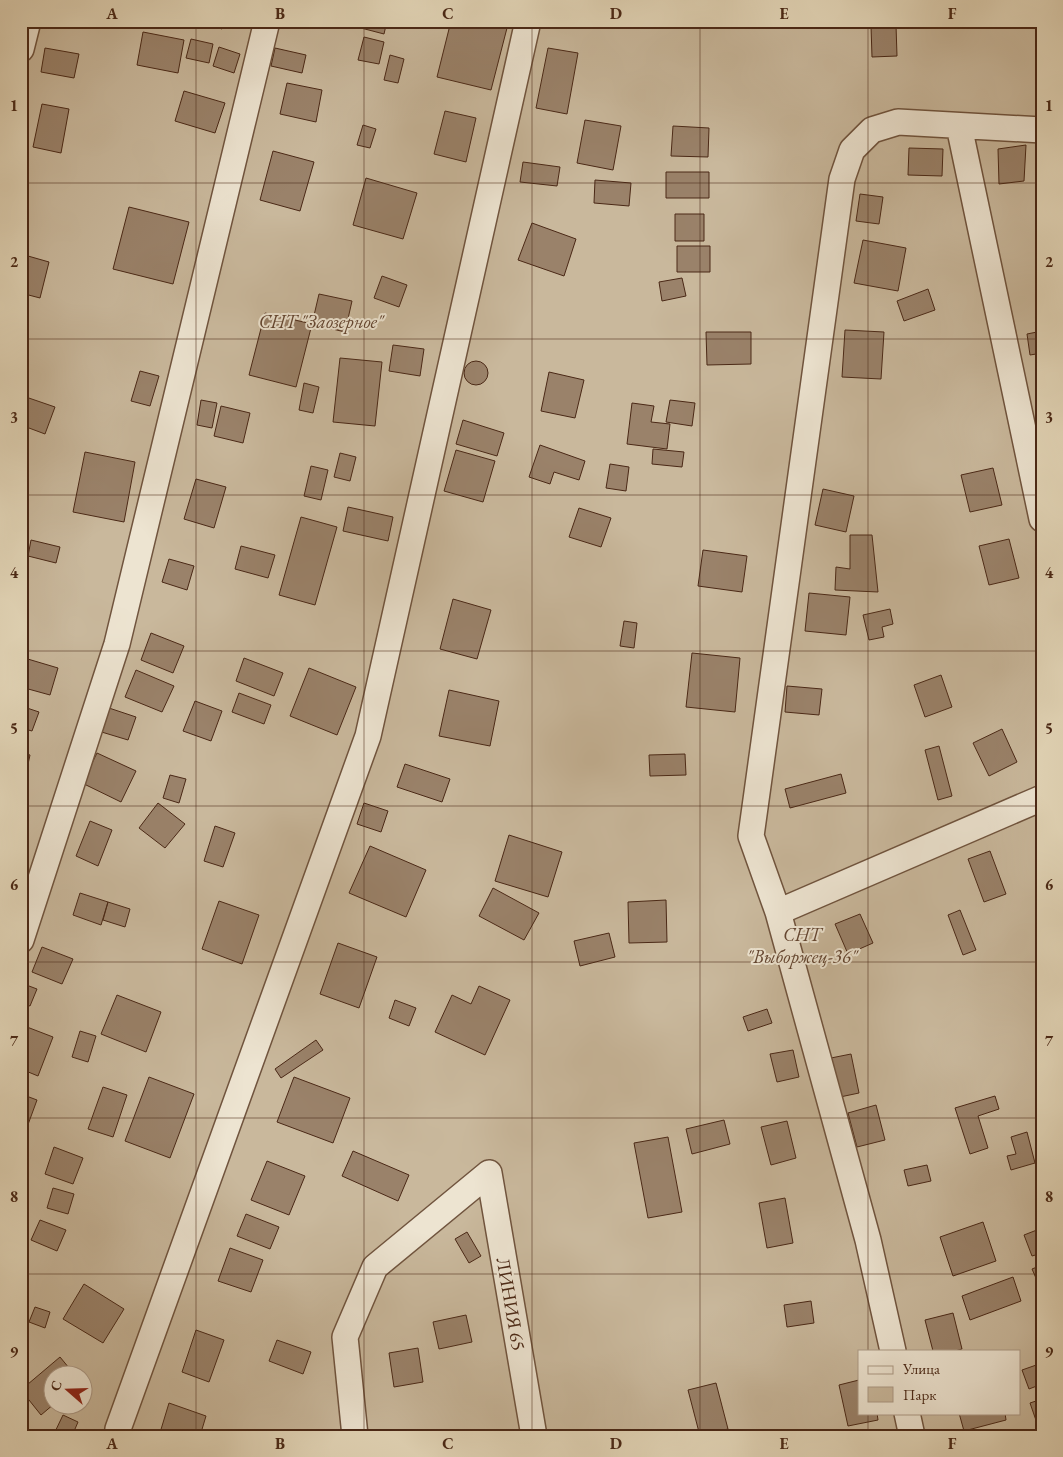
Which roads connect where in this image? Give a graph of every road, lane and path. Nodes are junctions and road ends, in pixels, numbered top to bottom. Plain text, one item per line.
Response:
1 (28, 21) edge
2 (267, 21) edge
3 (528, 21) edge
4 (21, 49) edge
5 (959, 126) junction
6 (1042, 130) edge
7 (1042, 519) edge
8 (1042, 798) edge
9 (778, 912) junction
10 (21, 940) edge
11 (893, 1350) edge
12 (907, 1414) edge
13 (117, 1436) edge
14 (354, 1436) edge
15 (534, 1436) edge
16 (912, 1436) edge

1 - 4 street
2 - 10 street
3 - 13 street
5 - 6 street
5 - 7 street
5 - 9 street
8 - 9 street
9 - 11 street
12 - 16 street
14 - 15 street, ЛИНИЯ 65

